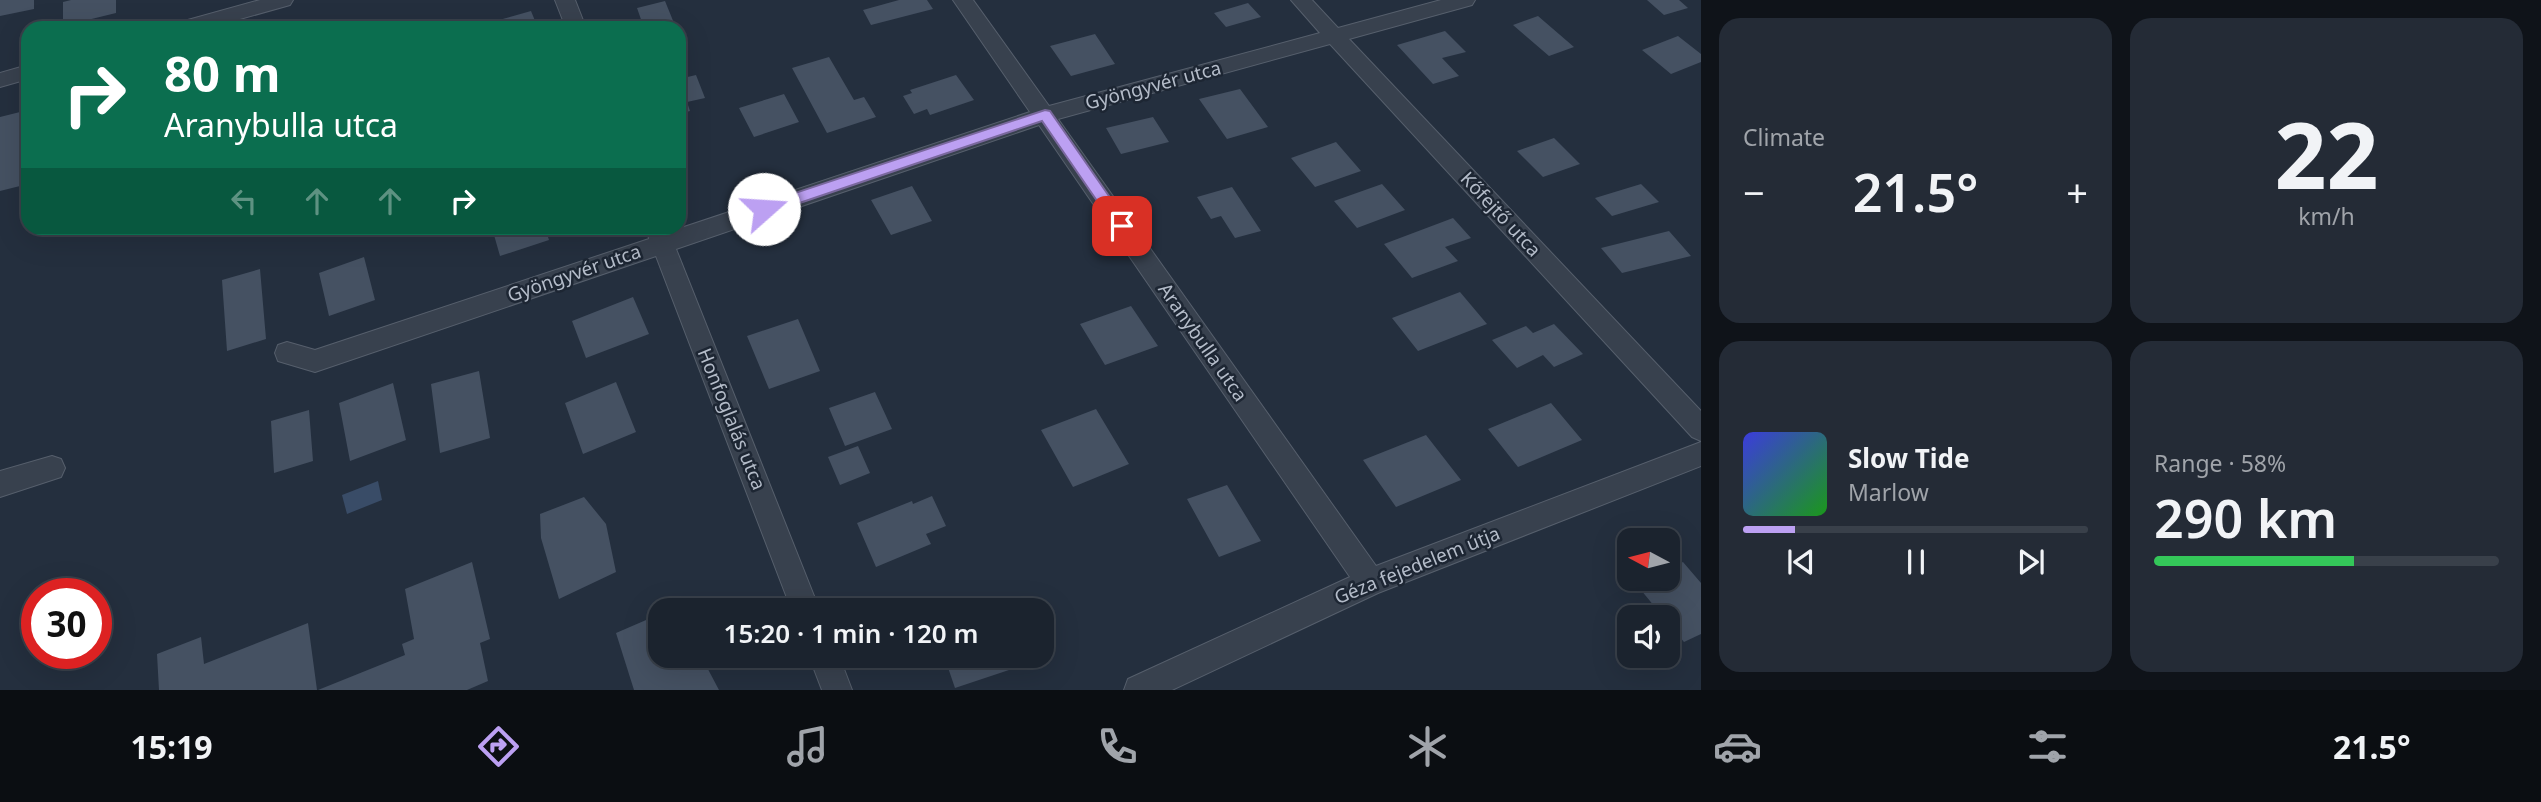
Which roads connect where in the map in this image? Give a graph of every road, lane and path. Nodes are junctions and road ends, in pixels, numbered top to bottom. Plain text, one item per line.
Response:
1 (284, 0) edge
2 (565, 0) edge
3 (963, 0) edge
4 (1301, 0) edge
5 (1465, 0) edge
6 (209, 21) edge
7 (573, 21) edge
8 (1335, 36) junction
9 (21, 74) edge
10 (0, 80) edge
11 (1045, 115) junction
12 (686, 227) edge
13 (659, 235) edge
14 (287, 353) dead end
15 (1701, 429) edge
16 (1701, 454) edge
17 (52, 468) dead end
18 (0, 484) edge
19 (1370, 582) junction
20 (801, 598) edge
21 (829, 668) edge
22 (837, 690) edge
23 (1139, 690) edge

1 - 6 street
2 - 7 street
3 - 11 street, Aranybulla utca
4 - 8 street, Kőfejtő utca
5 - 8 street, Gyöngyvér utca
8 - 11 street, Gyöngyvér utca
8 - 15 street, Kőfejtő utca
9 - 10 street
11 - 12 street, Gyöngyvér utca
11 - 19 street, Aranybulla utca
13 - 14 street, Gyöngyvér utca
13 - 20 street, Honfoglalás utca
16 - 19 street, Géza fejedelem útja
17 - 18 street
19 - 23 street, Géza fejedelem útja
21 - 22 street

